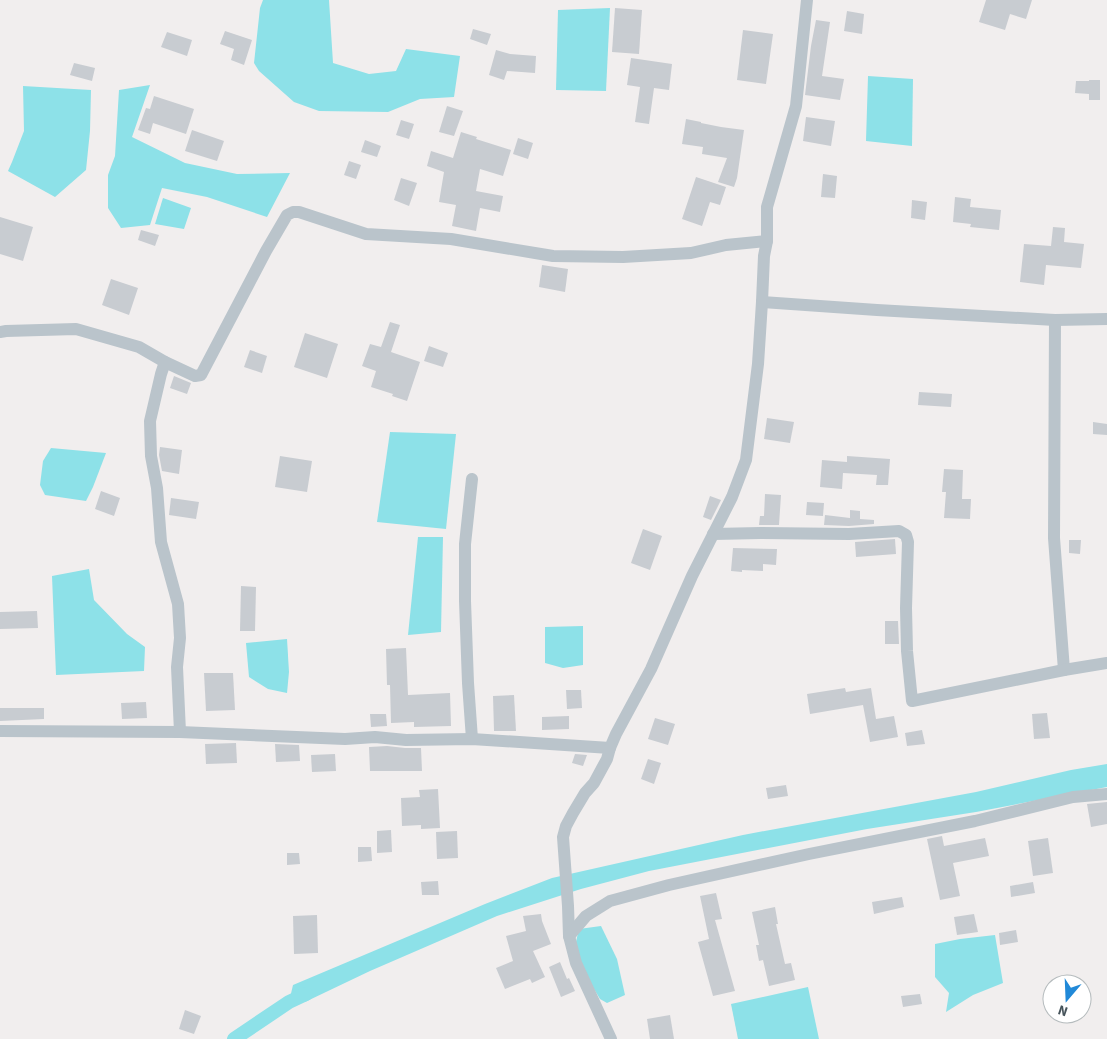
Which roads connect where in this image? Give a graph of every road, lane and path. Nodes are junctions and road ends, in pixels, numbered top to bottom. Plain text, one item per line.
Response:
1 (807, 0) edge
2 (766, 241) junction
3 (762, 302) junction
4 (1107, 318) edge
5 (1055, 320) junction
6 (0, 332) edge
7 (165, 362) junction
8 (472, 479) dead end
9 (713, 534) junction
10 (1107, 663) edge
11 (1064, 670) junction
12 (0, 732) edge
13 (180, 732) junction
14 (472, 739) junction
15 (610, 748) junction
16 (1107, 794) edge
17 (569, 936) junction
18 (611, 1039) edge

1 - 2 street
2 - 3 street
2 - 7 street
3 - 5 street
3 - 9 street
4 - 5 street
5 - 11 street
6 - 7 street
7 - 13 street
8 - 14 street
9 - 11 street
9 - 15 street
10 - 11 street
12 - 13 street
13 - 14 street
14 - 15 street
15 - 17 street
16 - 17 street
17 - 18 street

